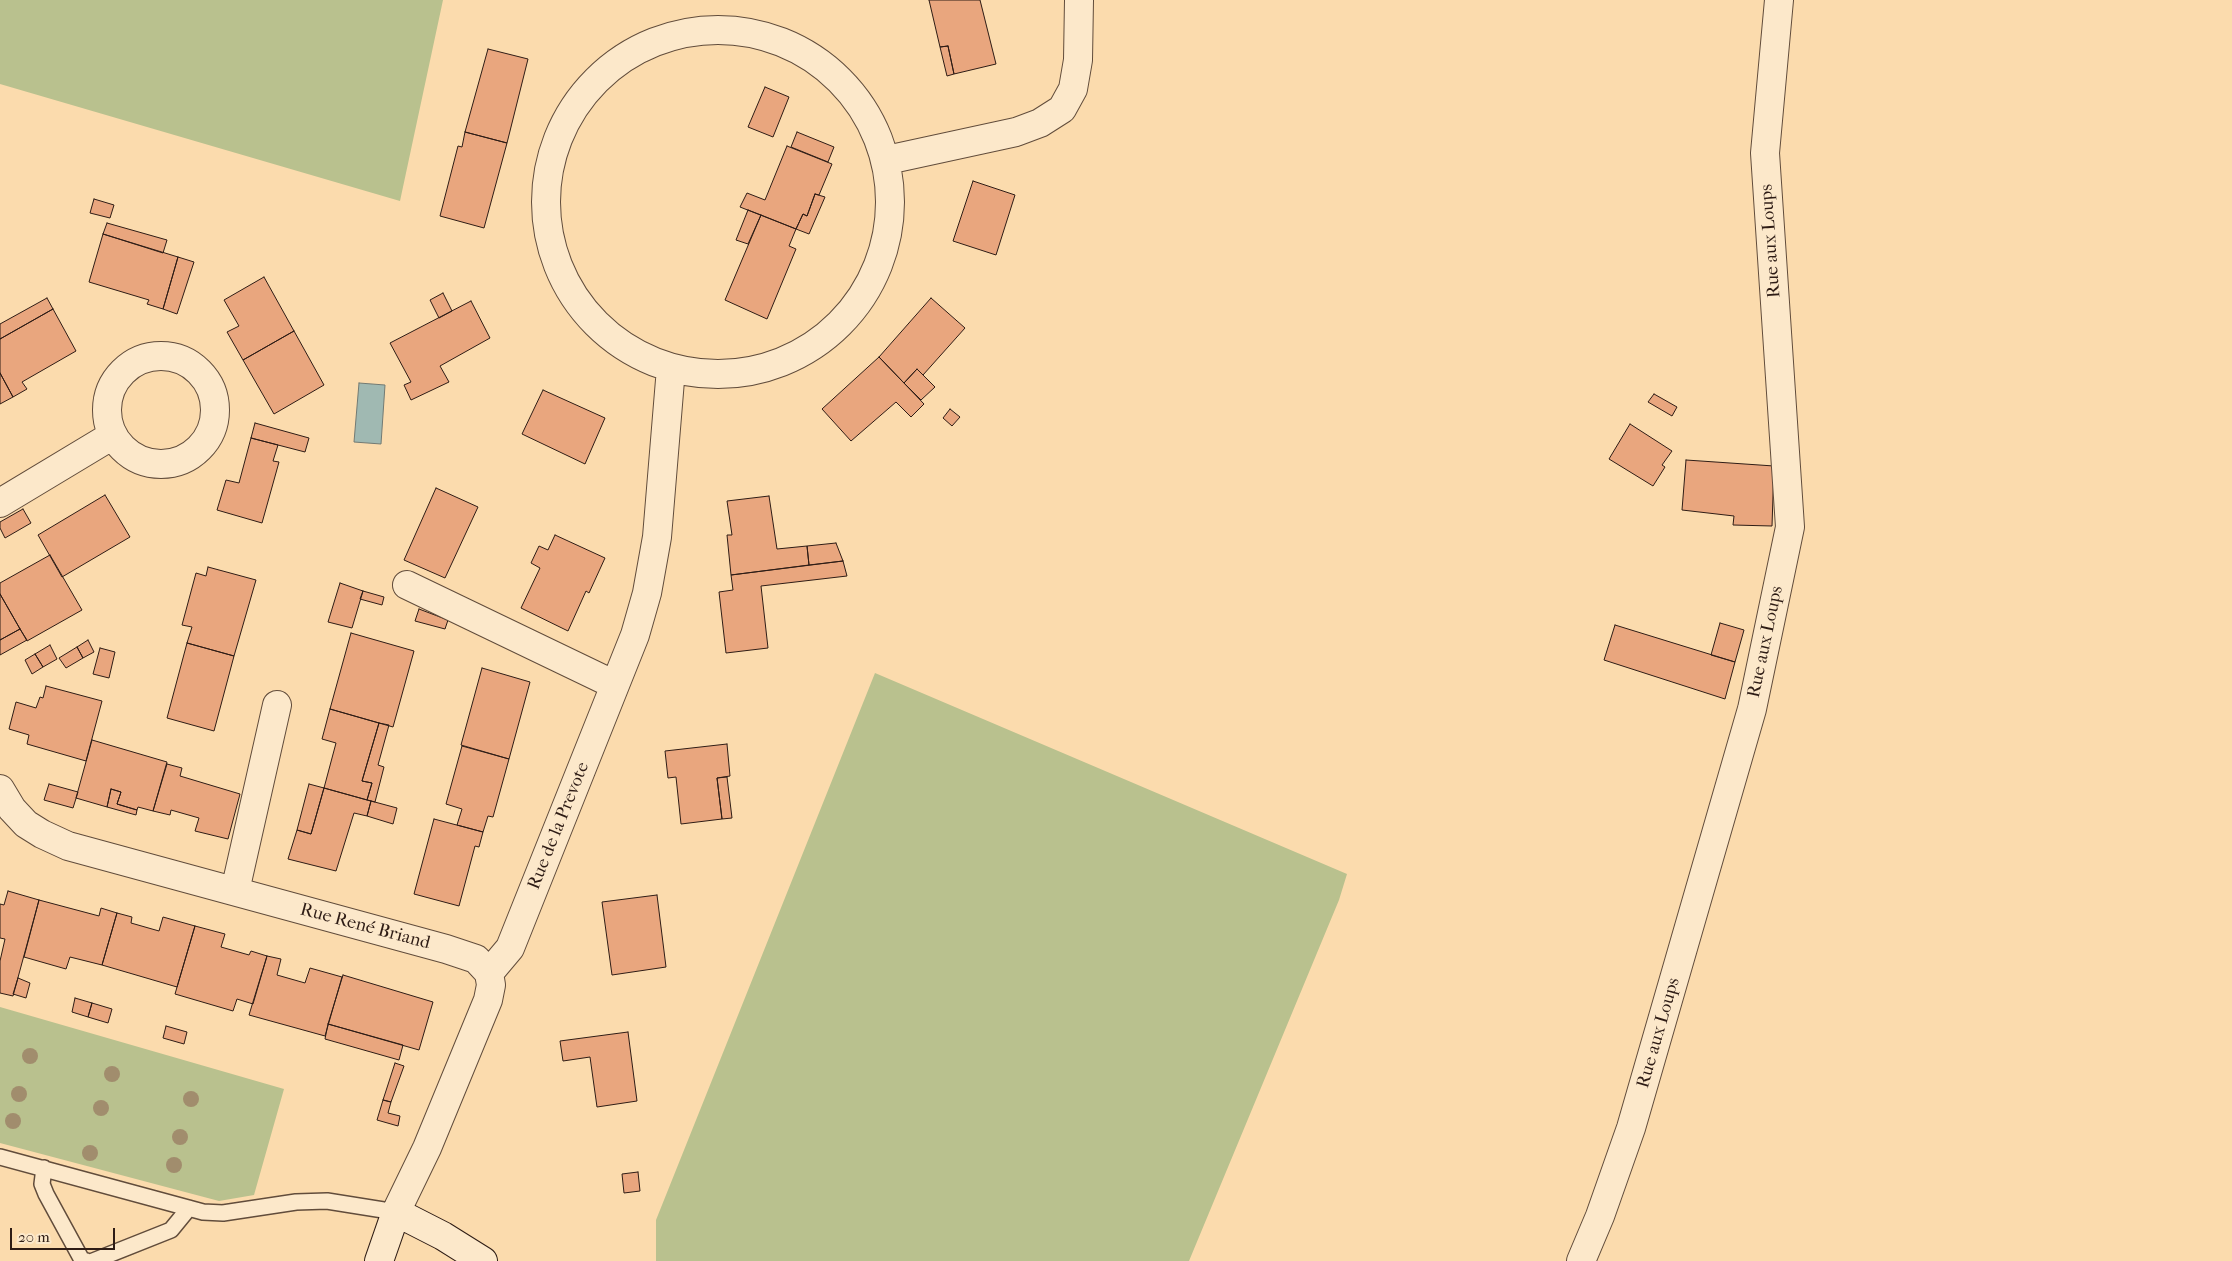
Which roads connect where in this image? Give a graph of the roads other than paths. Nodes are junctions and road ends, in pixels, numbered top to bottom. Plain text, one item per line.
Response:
1 (1079, 0) edge
2 (1773, 3) edge
3 (887, 160) junction
4 (671, 368) junction
5 (113, 435) dead end
6 (0, 503) edge
7 (407, 585) dead end
8 (615, 685) junction
9 (277, 705) dead end
10 (0, 789) edge
11 (235, 891) junction
12 (489, 973) junction
13 (0, 1157) edge
14 (44, 1168) junction
15 (188, 1208) junction
16 (396, 1212) junction
17 (86, 1261) edge
18 (378, 1261) edge
19 (483, 1261) edge
20 (1581, 1261) edge

1 - 3 street
2 - 20 street, Rue aux Loups
3 - 4 street
3 - 4 street
4 - 8 street, Rue de la Prevote
5 - 6 street
7 - 8 street
8 - 12 street, Rue de la Prevote
9 - 11 street
10 - 11 street, Rue René Briand
11 - 12 street, Rue René Briand
12 - 16 street
13 - 14 lane
14 - 15 lane
14 - 17 lane
15 - 16 lane
15 - 17 lane
16 - 18 street
16 - 19 street

